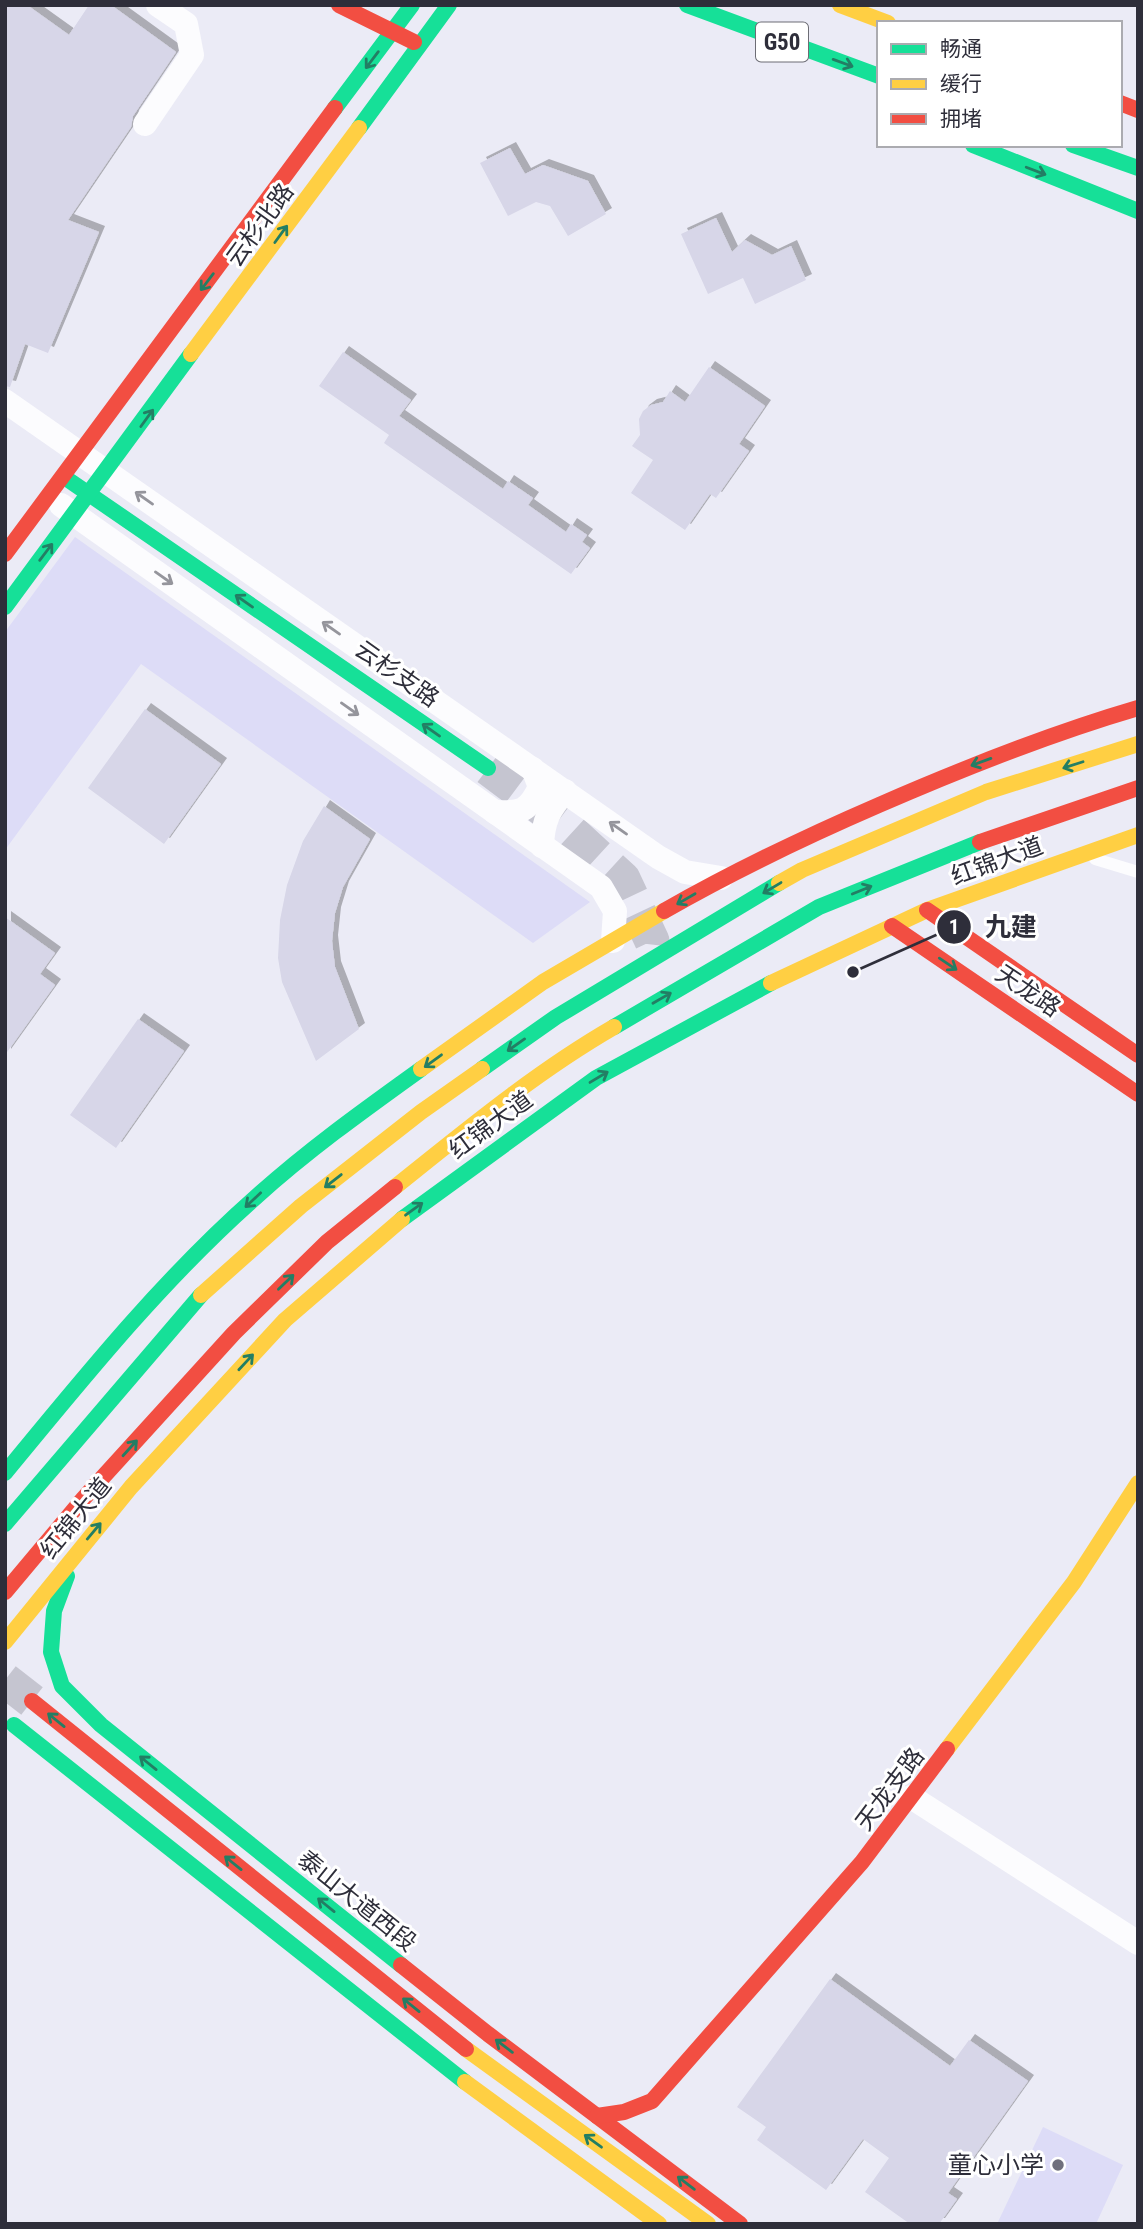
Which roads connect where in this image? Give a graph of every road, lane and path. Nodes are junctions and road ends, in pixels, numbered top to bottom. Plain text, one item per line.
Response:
1 (158, 5) edge
2 (339, 5) edge
3 (412, 5) edge
4 (449, 5) edge
5 (687, 5) edge
6 (840, 5) edge
7 (883, 21) edge
8 (393, 31) junction
9 (759, 34) junction
10 (420, 45) junction
11 (819, 70) dead end
12 (877, 75) edge
13 (145, 124) dead end
14 (978, 147) edge
15 (1079, 147) edge
16 (1138, 168) edge
17 (1138, 211) edge
18 (5, 401) edge
19 (80, 454) junction
20 (106, 472) junction
21 (56, 486) junction
22 (89, 494) junction
23 (74, 514) junction
24 (5, 554) edge
25 (5, 607) edge
26 (1138, 708) edge
27 (1138, 744) edge
28 (488, 768) tunnel mouth
29 (533, 769) junction
30 (1138, 788) edge
31 (565, 791) junction
32 (495, 812) junction
33 (1138, 835) edge
34 (542, 846) junction
35 (1082, 855) junction
36 (1138, 872) edge
37 (721, 878) junction
38 (927, 911) junction
39 (892, 926) junction
40 (613, 941) junction
41 (1138, 1055) edge
42 (1138, 1094) edge
43 (195, 1441) dead end
44 (5, 1473) edge
45 (1138, 1483) edge
46 (131, 1487) junction
47 (5, 1524) edge
48 (74, 1556) junction
49 (5, 1592) edge
50 (5, 1642) edge
51 (32, 1701) tunnel mouth
52 (14, 1725) dead end
53 (911, 1797) junction
54 (1138, 1943) edge
55 (358, 2018) dead end
56 (449, 2070) junction
57 (652, 2101) junction
58 (597, 2116) junction
59 (649, 2121) dead end
60 (650, 2140) dead end
61 (654, 2158) junction
62 (659, 2224) edge
63 (708, 2224) edge
64 (740, 2224) edge

1 - 13 street
2 - 8 main road
3 - 8 main road, 云杉北路
4 - 10 main road, 云杉北路
5 - 9 main road, G50
6 - 7 main road, G50
8 - 10 main road
8 -> 19 main road, 云杉北路
9 - 11 main road
9 -> 12 main road, G50
20 -> 10 main road, 云杉北路
14 -> 17 main road
15 - 16 main road
18 - 19 street, 云杉支路
19 - 20 street, 云杉支路
19 - 21 main road, 云杉北路
20 - 22 main road, 云杉北路
29 -> 20 street, 云杉支路
21 - 22 main road
21 - 23 street
21 - 24 main road, 云杉北路
22 - 23 main road, 云杉北路
28 -> 22 main road
25 -> 23 main road, 云杉北路
23 -> 32 street
26 -> 37 main road
27 -> 47 main road, 红锦大道
29 - 31 street, 云杉支路
29 - 32 street
49 -> 30 main road, 红锦大道
31 - 34 street
37 -> 31 street, 云杉支路
32 - 34 street
33 - 35 main road, 红锦大道
34 - 40 street
35 - 36 lane
35 - 38 main road, 红锦大道
37 -> 40 main road
38 - 39 main road, 红锦大道
38 - 41 main road, 天龙路
39 -> 42 main road, 天龙路
46 -> 39 main road, 红锦大道
40 -> 44 main road
43 - 46 main road
45 - 53 main road, 天龙支路
48 -> 46 main road, 红锦大道
48 - 50 main road, 红锦大道
58 -> 48 main road, 泰山大道西段
63 -> 51 main road, 泰山大道西段
52 - 56 main road
53 - 54 street
53 - 57 main road, 天龙支路
55 - 56 main road
56 - 62 main road
57 - 58 main road
57 - 59 main road
58 - 61 main road, 泰山大道西段
60 - 61 main road
64 -> 61 main road, 泰山大道西段

